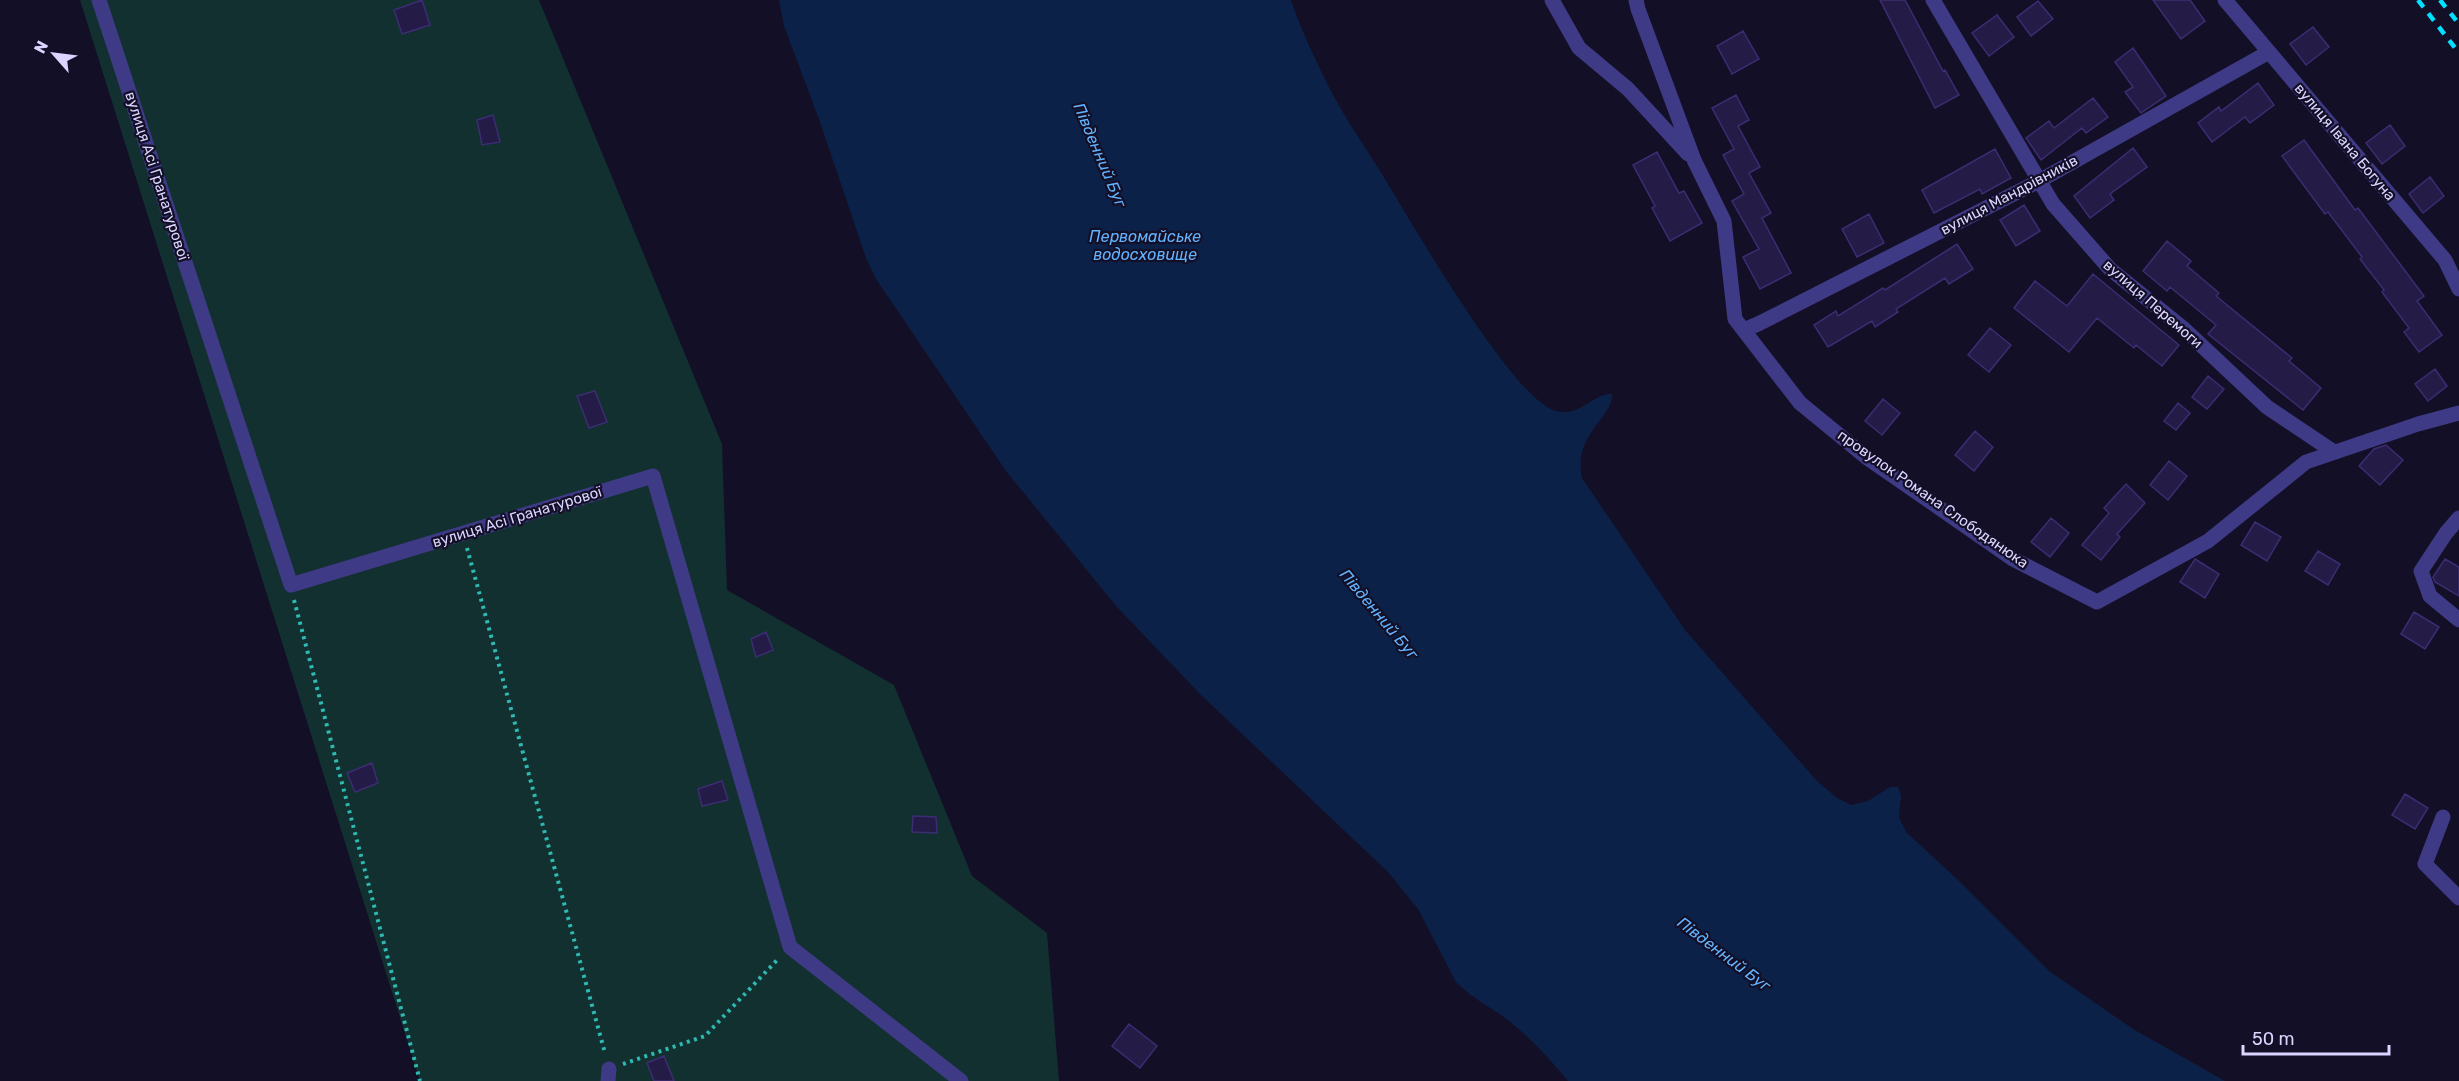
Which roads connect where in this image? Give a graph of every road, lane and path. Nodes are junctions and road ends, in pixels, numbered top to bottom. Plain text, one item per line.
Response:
1 (99, 0) edge
2 (1552, 0) edge
3 (1636, 0) edge
4 (1933, 0) edge
5 (2225, 0) edge
6 (2269, 52) junction
7 (1694, 160) junction
8 (2039, 181) junction
9 (2459, 289) edge
10 (1744, 330) junction
11 (2459, 413) edge
12 (2334, 452) junction
13 (2459, 518) edge
14 (463, 533) junction
15 (293, 598) dead end
16 (2459, 620) edge
17 (2443, 817) dead end
18 (2459, 898) edge
19 (790, 947) junction
20 (608, 1075) edge
21 (420, 1081) edge
22 (961, 1081) edge

1 - 14 street, вулиця Асі Гранатурової
2 - 7 street
3 - 7 street, провулок Романа Слободянюка
4 - 8 street, вулиця Перемоги
5 - 6 street, вулиця Івана Богуна
6 - 8 street, вулиця Мандрівників
6 - 9 street, вулиця Івана Богуна
7 - 10 street, провулок Романа Слободянюка
8 - 10 street, вулиця Мандрівників
8 - 12 street, вулиця Перемоги
10 - 12 street, провулок Романа Слободянюка
11 - 12 street, провулок Романа Слободянюка
13 - 16 street
14 - 19 street, вулиця Асі Гранатурової
14 - 20 path
15 - 21 path
17 - 18 street
19 - 20 path
19 - 22 street

